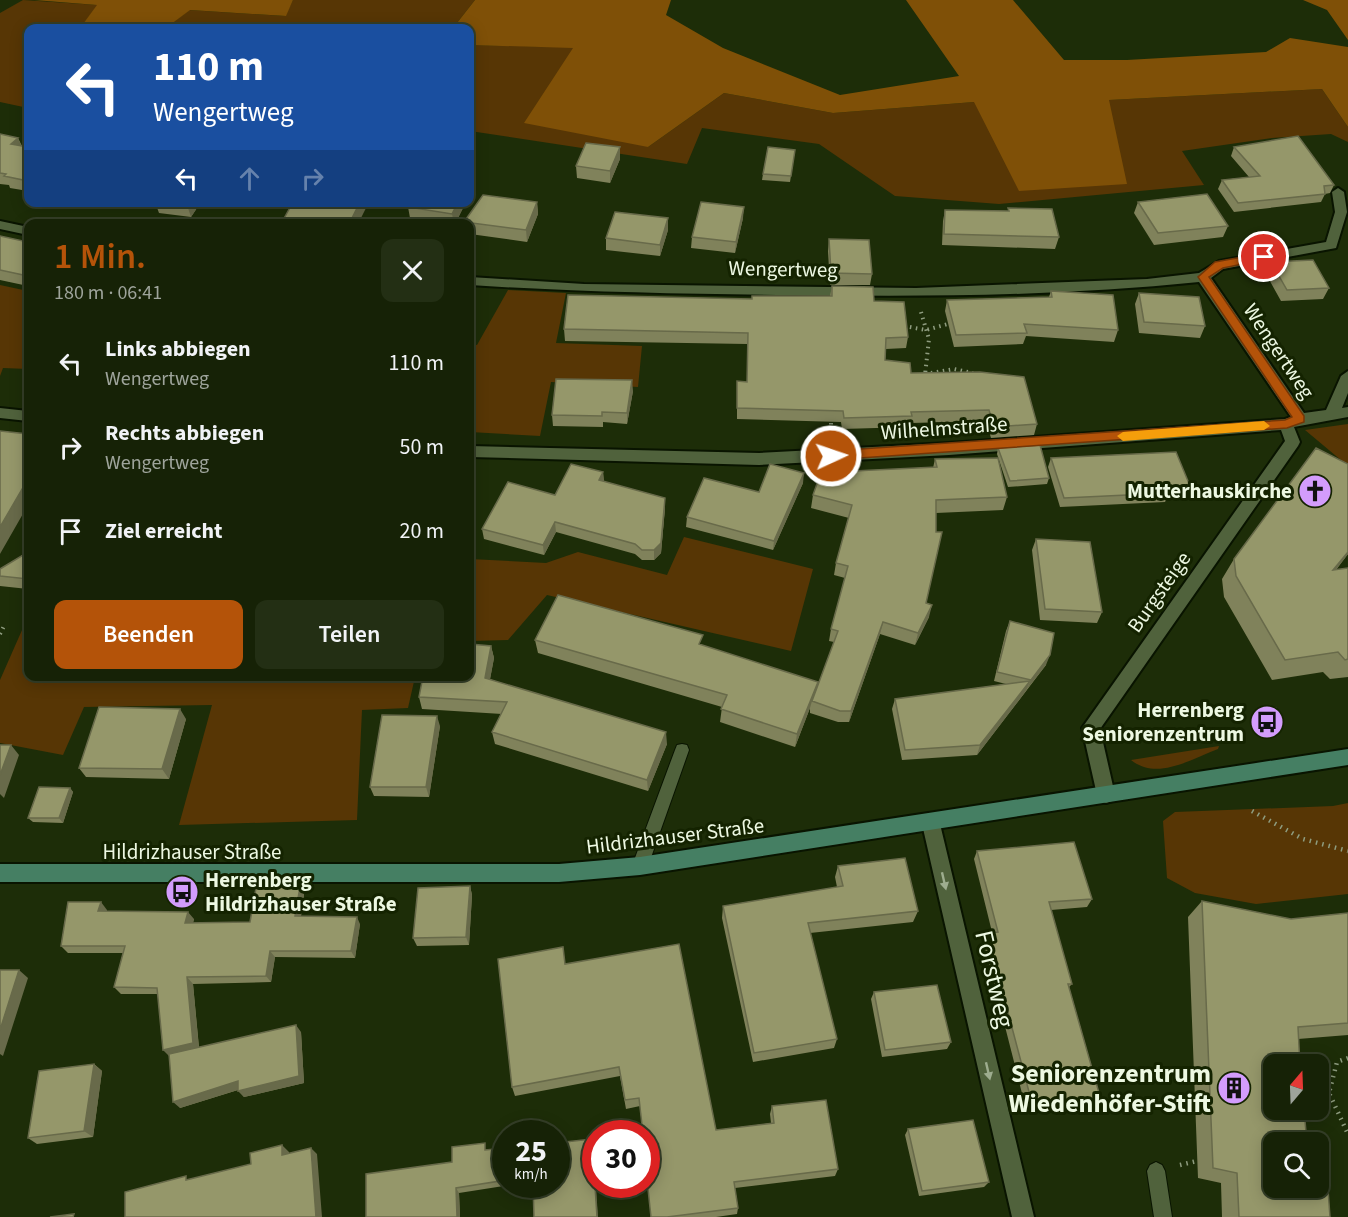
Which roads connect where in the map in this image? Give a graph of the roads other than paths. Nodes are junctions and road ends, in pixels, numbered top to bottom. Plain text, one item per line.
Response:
1 (1338, 192) dead end
2 (0, 225) edge
3 (24, 230) edge
4 (1203, 277) junction
5 (474, 281) edge
6 (1348, 376) edge
7 (1348, 412) edge
8 (0, 413) edge
9 (1332, 414) junction
10 (24, 416) edge
11 (1293, 421) junction
12 (474, 452) edge
13 (682, 750) dead end
14 (1348, 757) edge
15 (1106, 795) junction
16 (931, 824) junction
17 (640, 866) junction
18 (0, 873) edge
19 (1156, 1171) dead end
20 (1023, 1217) edge
21 (1163, 1217) edge

1 - 4 street, Wengertweg
2 - 3 street
4 - 5 street, Wengertweg
4 - 11 street, Wengertweg
6 - 9 street
7 - 9 street, Wilhelmstraße
8 - 10 street
9 - 11 street, Wilhelmstraße
11 - 12 street, Wilhelmstraße
11 - 15 street, Burgsteige
13 - 17 lane
14 - 15 main road, Hildrizhauser Straße
15 - 16 main road, Hildrizhauser Straße
16 - 17 main road, Hildrizhauser Straße
16 -> 20 street, Forstweg
17 - 18 main road, Hildrizhauser Straße
19 - 21 lane

